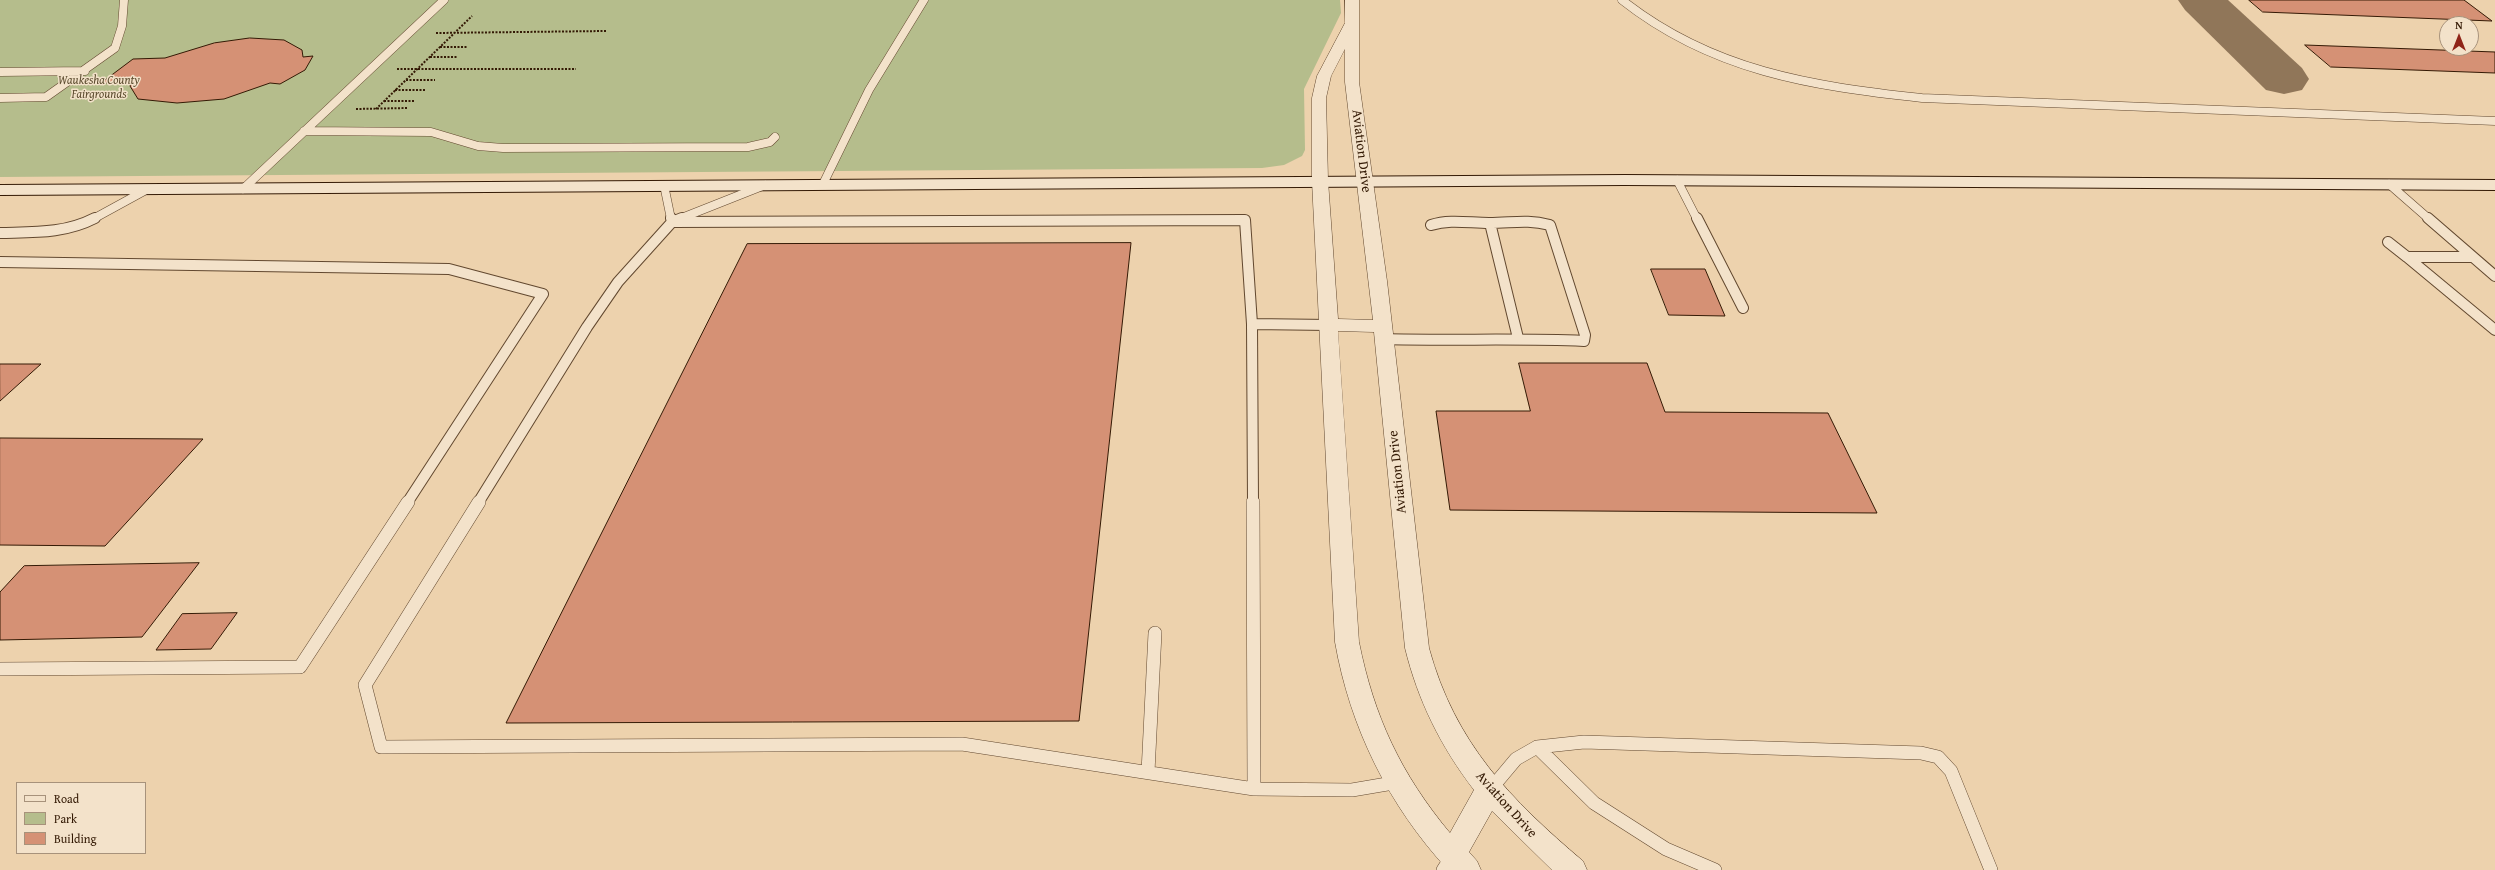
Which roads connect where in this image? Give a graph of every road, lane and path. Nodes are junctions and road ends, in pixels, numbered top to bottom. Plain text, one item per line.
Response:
1 (124, 0) edge
2 (444, 0) edge
3 (924, 0) edge
4 (1352, 0) edge
5 (1622, 0) edge
6 (472, 16) dead end
7 (1352, 22) junction
8 (606, 31) dead end
9 (455, 32) junction
10 (429, 33) dead end
11 (440, 47) junction
12 (467, 47) dead end
13 (429, 57) junction
14 (458, 57) dead end
15 (416, 69) junction
16 (576, 69) dead end
17 (390, 70) dead end
18 (85, 71) junction
19 (0, 72) edge
20 (405, 80) junction
21 (435, 80) dead end
22 (395, 90) junction
23 (425, 90) dead end
24 (0, 98) edge
25 (384, 101) junction
26 (415, 101) dead end
27 (408, 108) dead end
28 (349, 109) dead end
29 (376, 109) junction
30 (2495, 121) edge
31 (304, 131) junction
32 (775, 137) dead end
33 (1677, 180) junction
34 (1320, 181) junction
35 (1364, 181) junction
36 (765, 184) junction
37 (823, 184) junction
38 (2389, 184) junction
39 (664, 185) junction
40 (2495, 185) edge
41 (243, 189) junction
42 (0, 190) edge
43 (146, 190) junction
44 (672, 222) junction
45 (1490, 223) junction
46 (1431, 225) dead end
47 (0, 233) edge
48 (2388, 242) dead end
49 (2407, 257) junction
50 (2471, 257) junction
51 (0, 262) edge
52 (2495, 276) edge
53 (1743, 308) dead end
54 (1252, 324) junction
55 (1329, 325) junction
56 (2495, 330) edge
57 (1383, 332) junction
58 (1518, 338) junction
59 (1155, 633) dead end
60 (0, 669) edge
61 (1537, 747) junction
62 (1148, 772) junction
63 (1399, 782) junction
64 (1254, 789) junction
65 (1489, 790) junction
66 (1454, 865) edge
67 (1573, 870) edge
68 (1715, 870) edge
69 (1991, 870) edge

1 - 18 lane
2 - 31 lane
3 - 37 lane
4 - 7 street, Aviation Drive
5 - 30 lane
6 - 9 path
7 - 34 street, Aviation Drive
7 - 35 street, Aviation Drive
8 - 9 path
9 - 10 path
9 - 11 path
11 - 12 path
11 - 13 path
13 - 14 path
13 - 15 path
15 - 16 path
15 - 17 path
15 - 20 path
18 - 19 lane
18 - 24 lane
20 - 21 path
20 - 22 path
22 - 23 path
22 - 25 path
25 - 26 path
25 - 29 path
27 - 29 path
28 - 29 path
31 - 32 lane
31 - 41 lane
33 - 35 street
33 - 38 street
33 - 53 lane
34 - 35 street
34 - 37 street
34 - 55 street, Aviation Drive
35 - 57 street, Aviation Drive
36 - 37 street
36 - 39 street
36 - 44 lane
38 - 40 street
38 - 50 lane
39 - 41 street
39 - 44 lane
41 - 43 street
42 - 43 street
43 - 47 lane
44 - 54 lane
44 - 62 lane
45 - 46 lane
45 - 58 lane
45 - 58 lane
48 - 49 lane
49 - 50 lane
49 - 56 lane
50 - 52 lane
51 - 60 lane
54 - 55 lane
54 - 64 lane
55 - 57 street
55 - 63 street, Aviation Drive
57 - 58 lane
57 - 65 street, Aviation Drive
59 - 62 lane
61 - 65 lane
61 - 68 lane
61 - 69 lane
62 - 64 lane
63 - 64 lane
63 - 66 street, Aviation Drive
65 - 66 street
65 - 67 street, Aviation Drive

